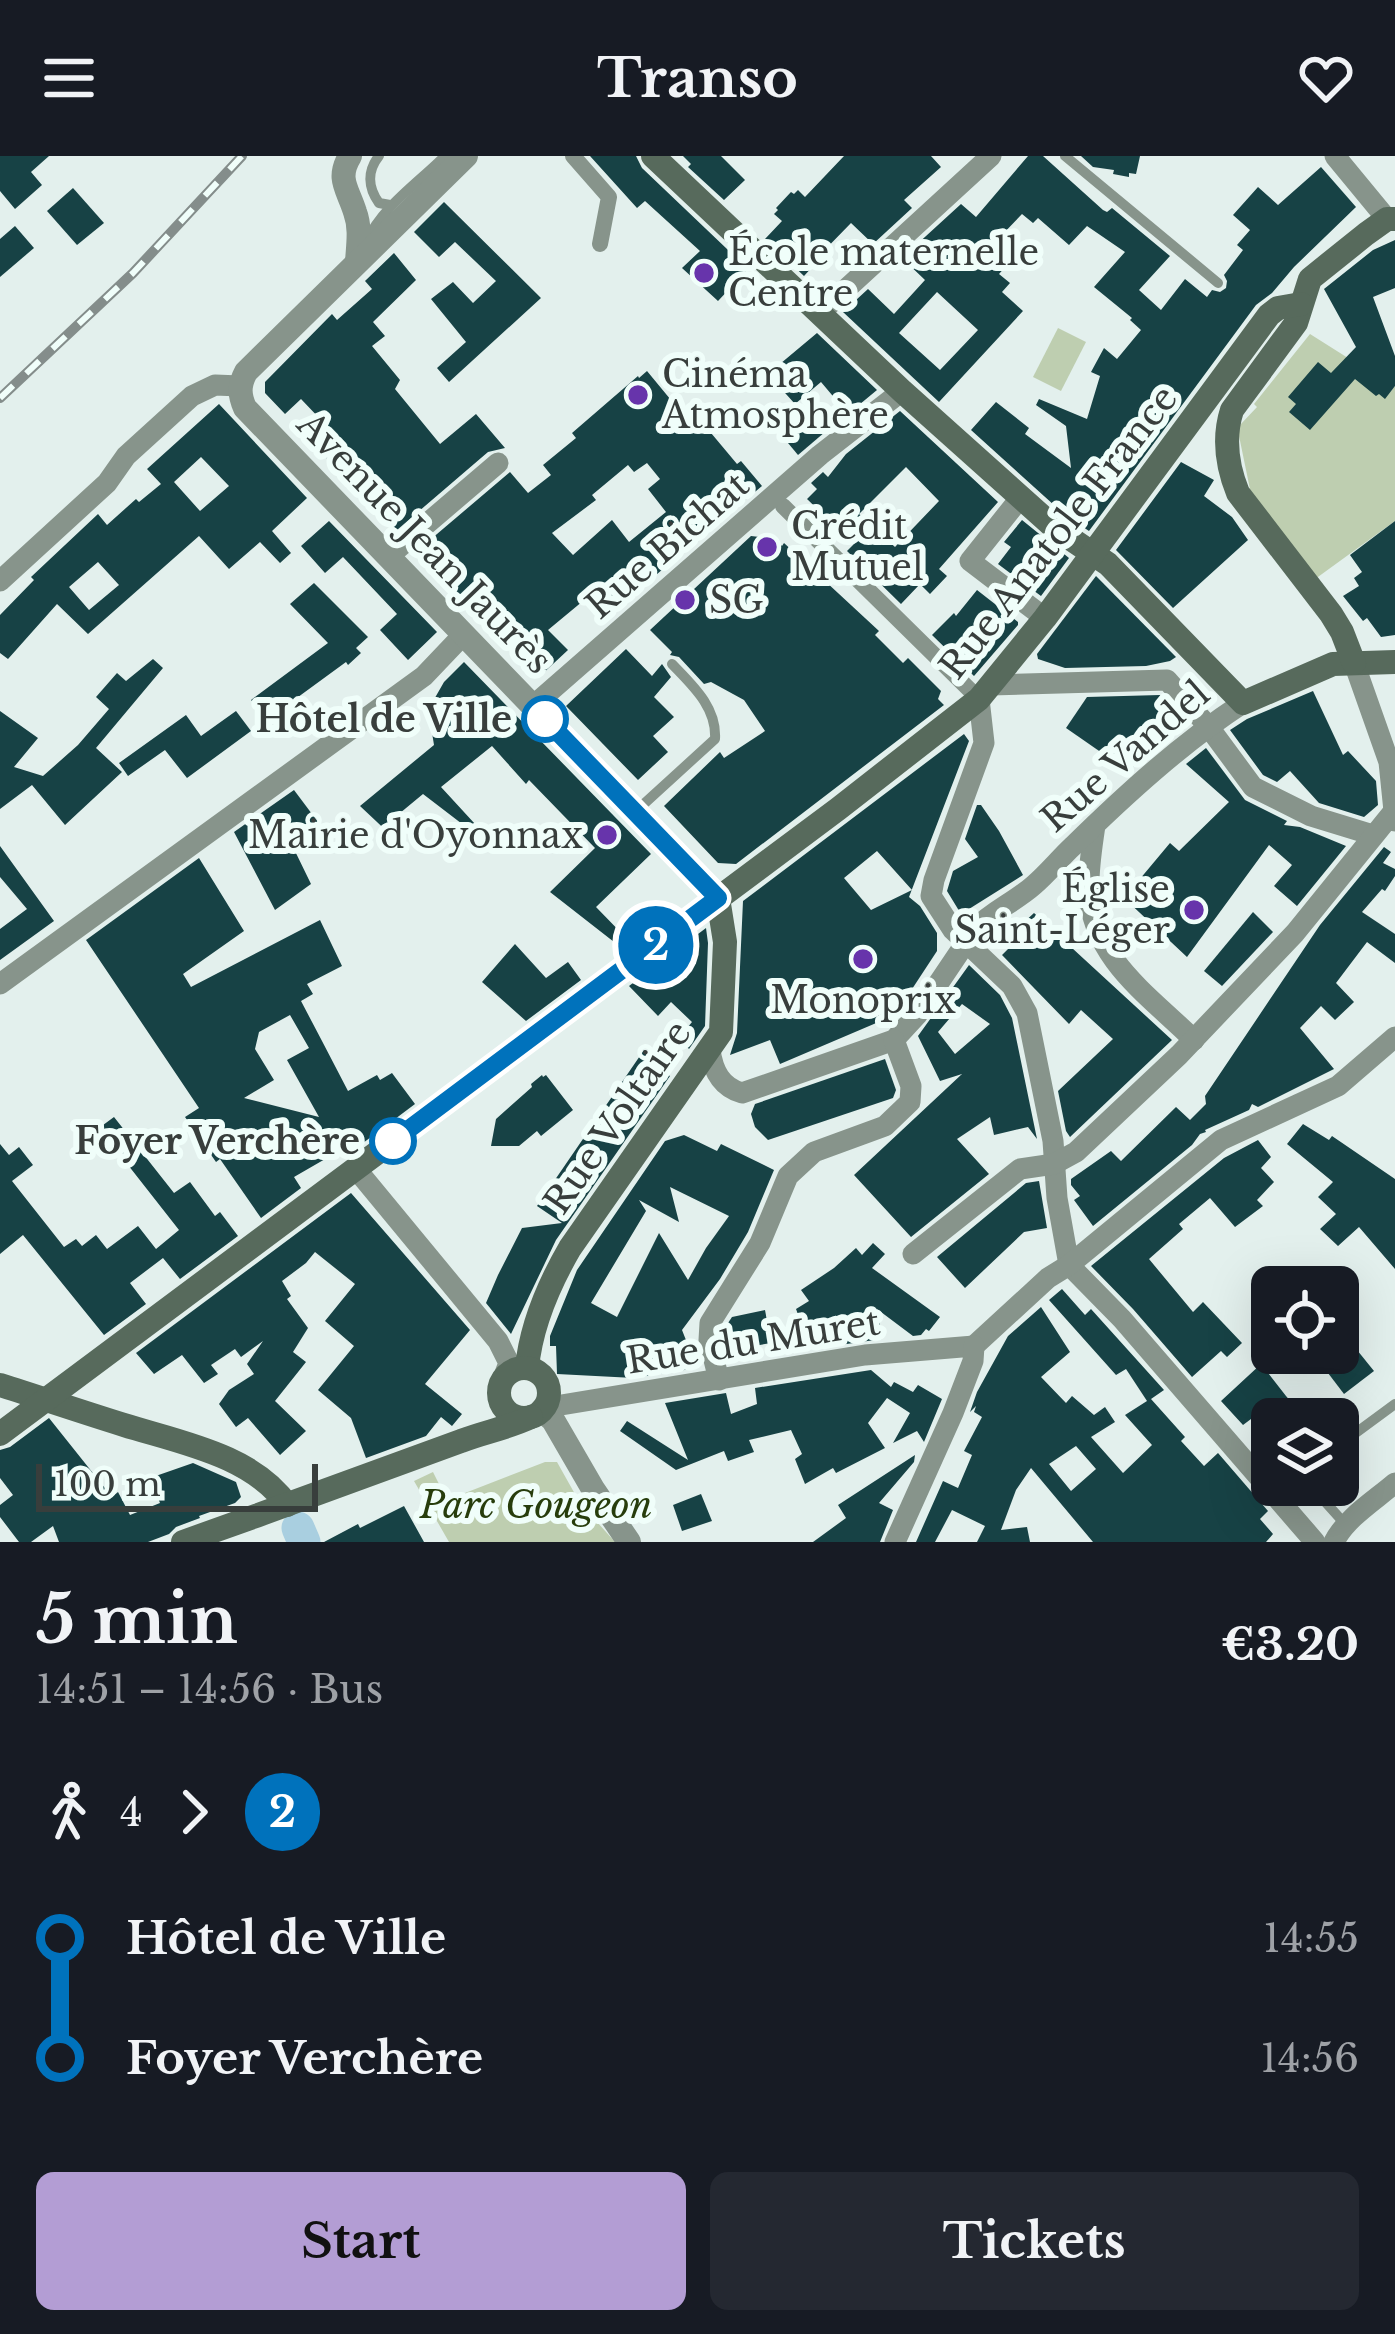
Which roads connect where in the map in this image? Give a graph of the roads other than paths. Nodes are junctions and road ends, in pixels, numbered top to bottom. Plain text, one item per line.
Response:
1 (350, 156) edge
2 (379, 156) edge
3 (445, 156) edge
4 (466, 156) edge
5 (573, 156) edge
6 (653, 156) edge
7 (992, 156) edge
8 (1065, 156) edge
9 (1335, 156) edge
10 (390, 205) junction
11 (1391, 219) edge
12 (388, 233) junction
13 (600, 244) dead end
14 (357, 262) junction
15 (1218, 283) dead end
16 (1301, 304) junction
17 (820, 313) junction
18 (241, 386) junction
19 (902, 391) junction
20 (498, 463) dead end
21 (1021, 497) junction
22 (784, 506) dead end
23 (1093, 553) junction
24 (389, 556) junction
25 (0, 581) edge
26 (1046, 618) junction
27 (463, 635) junction
28 (1395, 662) edge
29 (1354, 663) junction
30 (672, 664) dead end
31 (985, 692) junction
32 (1243, 703) junction
33 (533, 706) junction
34 (1208, 726) junction
35 (1392, 755) edge
36 (635, 812) junction
37 (1394, 816) edge
38 (1094, 825) junction
39 (1373, 835) junction
40 (718, 898) junction
41 (965, 942) junction
42 (0, 984) edge
43 (1395, 1037) edge
44 (894, 1040) junction
45 (1194, 1040) junction
46 (710, 1050) junction
47 (1054, 1164) junction
48 (356, 1169) junction
49 (914, 1254) dead end
50 (1068, 1257) junction
51 (974, 1346) junction
52 (502, 1348) junction
53 (528, 1356) junction
54 (719, 1379) junction
55 (502, 1381) junction
56 (0, 1385) edge
57 (46, 1399) junction
58 (1395, 1404) edge
59 (538, 1412) junction
60 (1359, 1431) edge
61 (0, 1434) edge
62 (460, 1441) junction
63 (1395, 1483) edge
64 (287, 1505) junction
65 (1323, 1506) edge
66 (1340, 1533) edge
67 (190, 1541) edge
68 (629, 1542) edge
69 (895, 1542) edge
70 (1315, 1542) edge

1 - 14 street
2 - 10 lane
3 - 10 lane
4 - 12 street
5 - 13 street
6 - 17 main road
7 - 17 street
8 - 15 lane
9 - 11 street
10 - 12 lane
10 - 14 lane
11 - 16 main road, Rue Anatole France
12 - 14 street
14 - 18 street
16 - 23 main road, Rue Anatole France
16 - 29 main road
17 - 19 main road
18 - 24 street, Avenue Jean Jaurès
18 - 25 street
19 - 21 main road
19 - 33 street, Rue Bichat
20 - 24 street
21 - 23 main road
21 - 26 street
22 - 31 street
23 - 26 main road, Rue Anatole France
23 - 32 main road
24 - 27 street, Avenue Jean Jaurès
26 - 31 main road, Rue Anatole France
27 - 33 street, Avenue Jean Jaurès
27 - 42 street
28 - 29 main road, Rue Vandel
29 - 32 main road, Rue Vandel
29 - 35 street
30 - 36 lane
31 - 34 street
31 - 40 main road, Rue Anatole France
31 - 41 street
32 - 34 street, Rue Vandel
33 - 36 street, Avenue Jean Jaurès
34 - 38 street, Rue Vandel
34 - 39 street
35 - 37 street
36 - 40 street, Avenue Jean Jaurès
37 - 39 street
38 - 41 street, Rue Vandel
38 - 45 street
39 - 45 street
40 - 46 main road, Rue Voltaire
40 - 48 main road, Rue Anatole France
41 - 44 street, Rue Vandel
41 - 47 street
43 - 50 street
44 - 46 street
44 - 54 street
45 - 47 street
46 - 53 main road, Rue Voltaire
47 - 49 street
47 - 50 street
48 - 52 street
48 - 57 main road, Rue Anatole France
50 - 51 street
50 - 70 street
51 - 54 street, Rue du Muret
51 - 69 street
52 - 53 street
52 - 55 street
53 - 55 main road
53 - 59 main road
54 - 59 street, Rue du Muret
55 - 59 main road
55 - 62 main road
56 - 57 main road
57 - 61 main road, Rue Anatole France
57 - 64 main road
58 - 60 lane
59 - 62 main road
59 - 68 street
62 - 64 main road
63 - 66 street
64 - 67 main road
65 - 66 lane

